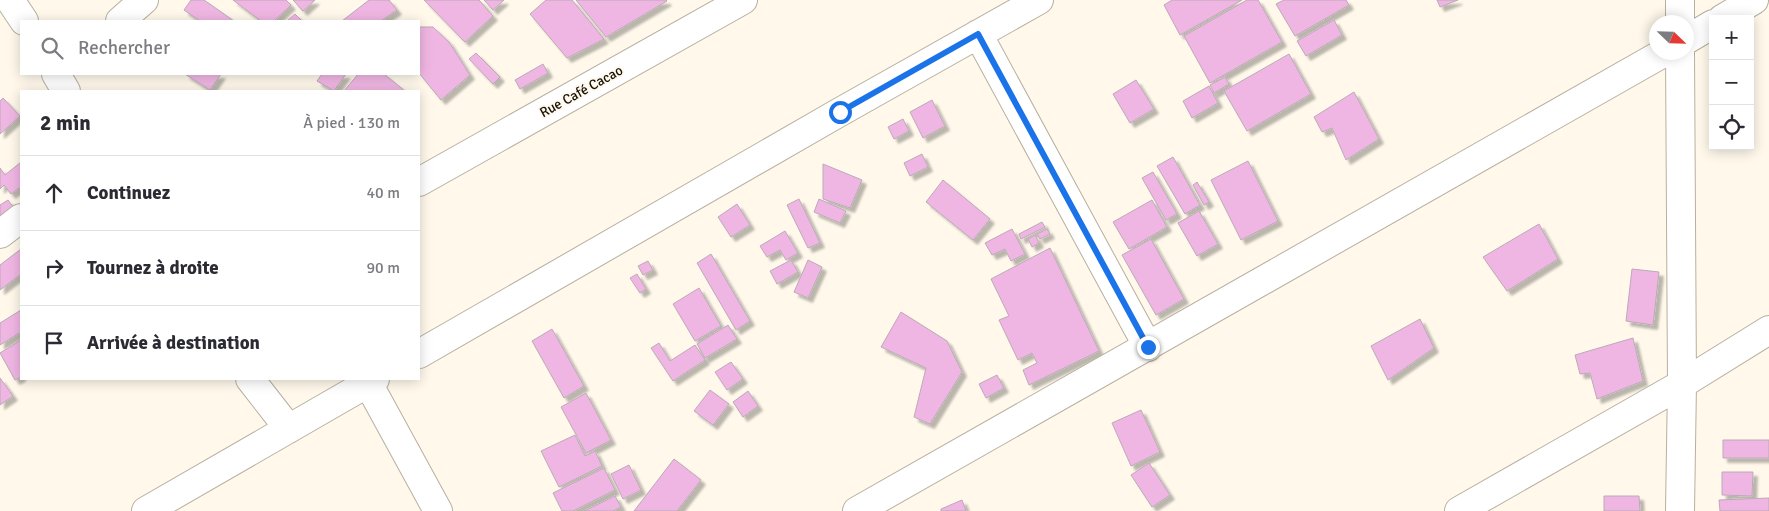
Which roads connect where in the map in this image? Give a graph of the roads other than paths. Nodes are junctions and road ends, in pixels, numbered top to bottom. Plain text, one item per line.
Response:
1 (10, 0) edge
2 (144, 0) edge
3 (743, 0) edge
4 (1039, 0) edge
5 (1680, 0) edge
6 (1754, 0) edge
7 (1680, 15) edge
8 (1729, 15) edge
9 (23, 20) edge
10 (121, 20) edge
11 (1709, 26) edge
12 (978, 34) junction
13 (1694, 35) edge
14 (1651, 60) edge
15 (1680, 60) edge
16 (420, 181) edge
17 (20, 219) edge
18 (0, 234) edge
19 (1769, 330) edge
20 (1148, 347) junction
21 (420, 353) edge
22 (251, 380) edge
23 (372, 381) edge
24 (1682, 384) junction
25 (289, 429) junction
26 (146, 511) edge
27 (438, 511) edge
28 (857, 511) edge
29 (1459, 511) edge
30 (1680, 511) edge

1 - 9 street
2 - 10 street
3 - 16 street, Rue Café Cacao
4 - 12 street
5 - 7 street
6 - 8 street
11 - 13 street
12 - 20 street
12 - 21 street
14 - 20 street
15 - 24 street
17 - 18 street
19 - 24 street
20 - 28 street
22 - 25 street
23 - 25 street
23 - 27 street
24 - 29 street
24 - 30 street
25 - 26 street

